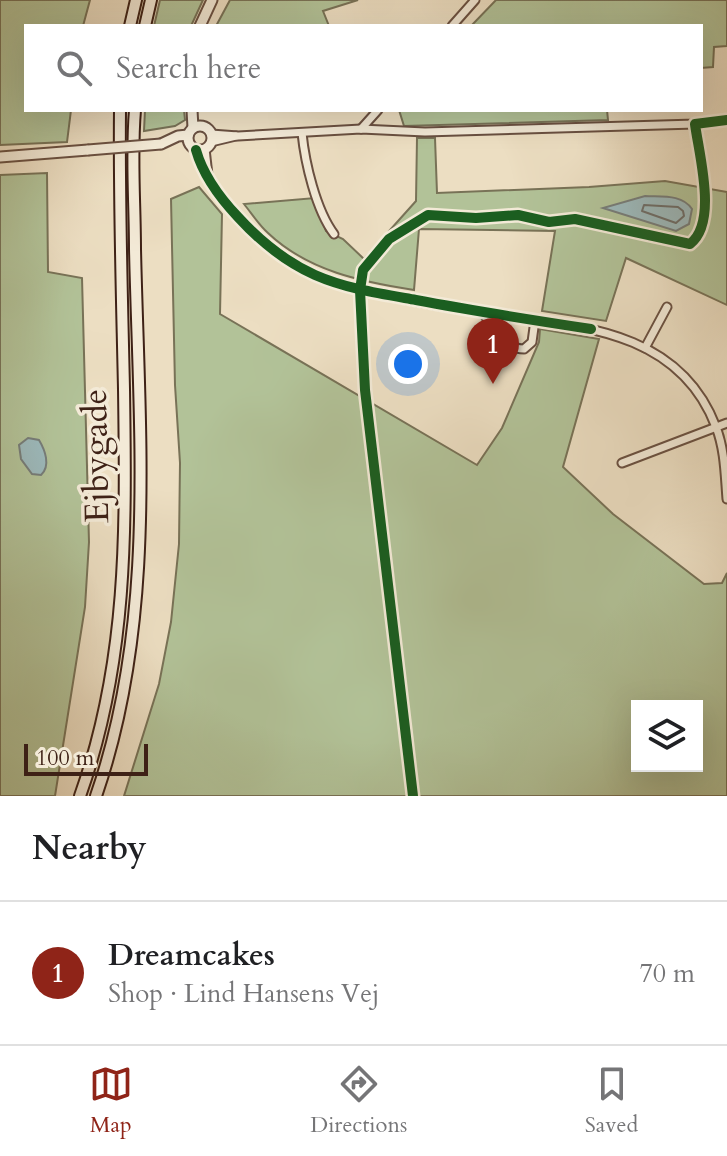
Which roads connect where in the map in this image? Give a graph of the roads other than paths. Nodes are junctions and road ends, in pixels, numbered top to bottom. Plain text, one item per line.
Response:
1 (136, 0) edge
2 (151, 0) edge
3 (212, 0) edge
4 (475, 0) edge
5 (130, 24) edge
6 (145, 24) edge
7 (201, 24) edge
8 (454, 24) edge
9 (120, 112) edge
10 (135, 112) edge
11 (194, 112) edge
12 (376, 112) edge
13 (727, 120) edge
14 (361, 129) junction
15 (302, 133) junction
16 (199, 138) junction
17 (0, 157) edge
18 (334, 234) dead end
19 (667, 307) dead end
20 (483, 313) junction
21 (535, 320) junction
22 (645, 348) junction
23 (727, 423) edge
24 (716, 428) junction
25 (622, 463) dead end
26 (727, 499) edge
27 (80, 796) edge
28 (96, 796) edge

1 - 5 main road
2 - 6 main road
3 - 7 street
4 - 8 street
9 - 27 main road, Ejbygade
10 - 28 main road, Ejbygade
11 - 16 street
12 - 14 street
13 - 14 street
14 - 15 street
15 - 16 street
15 - 18 street
16 - 17 street, bridge
16 - 20 street
19 - 22 street
20 - 21 street
20 - 21 street
21 - 22 street
22 - 24 street
23 - 24 street
24 - 25 street
24 - 26 street

